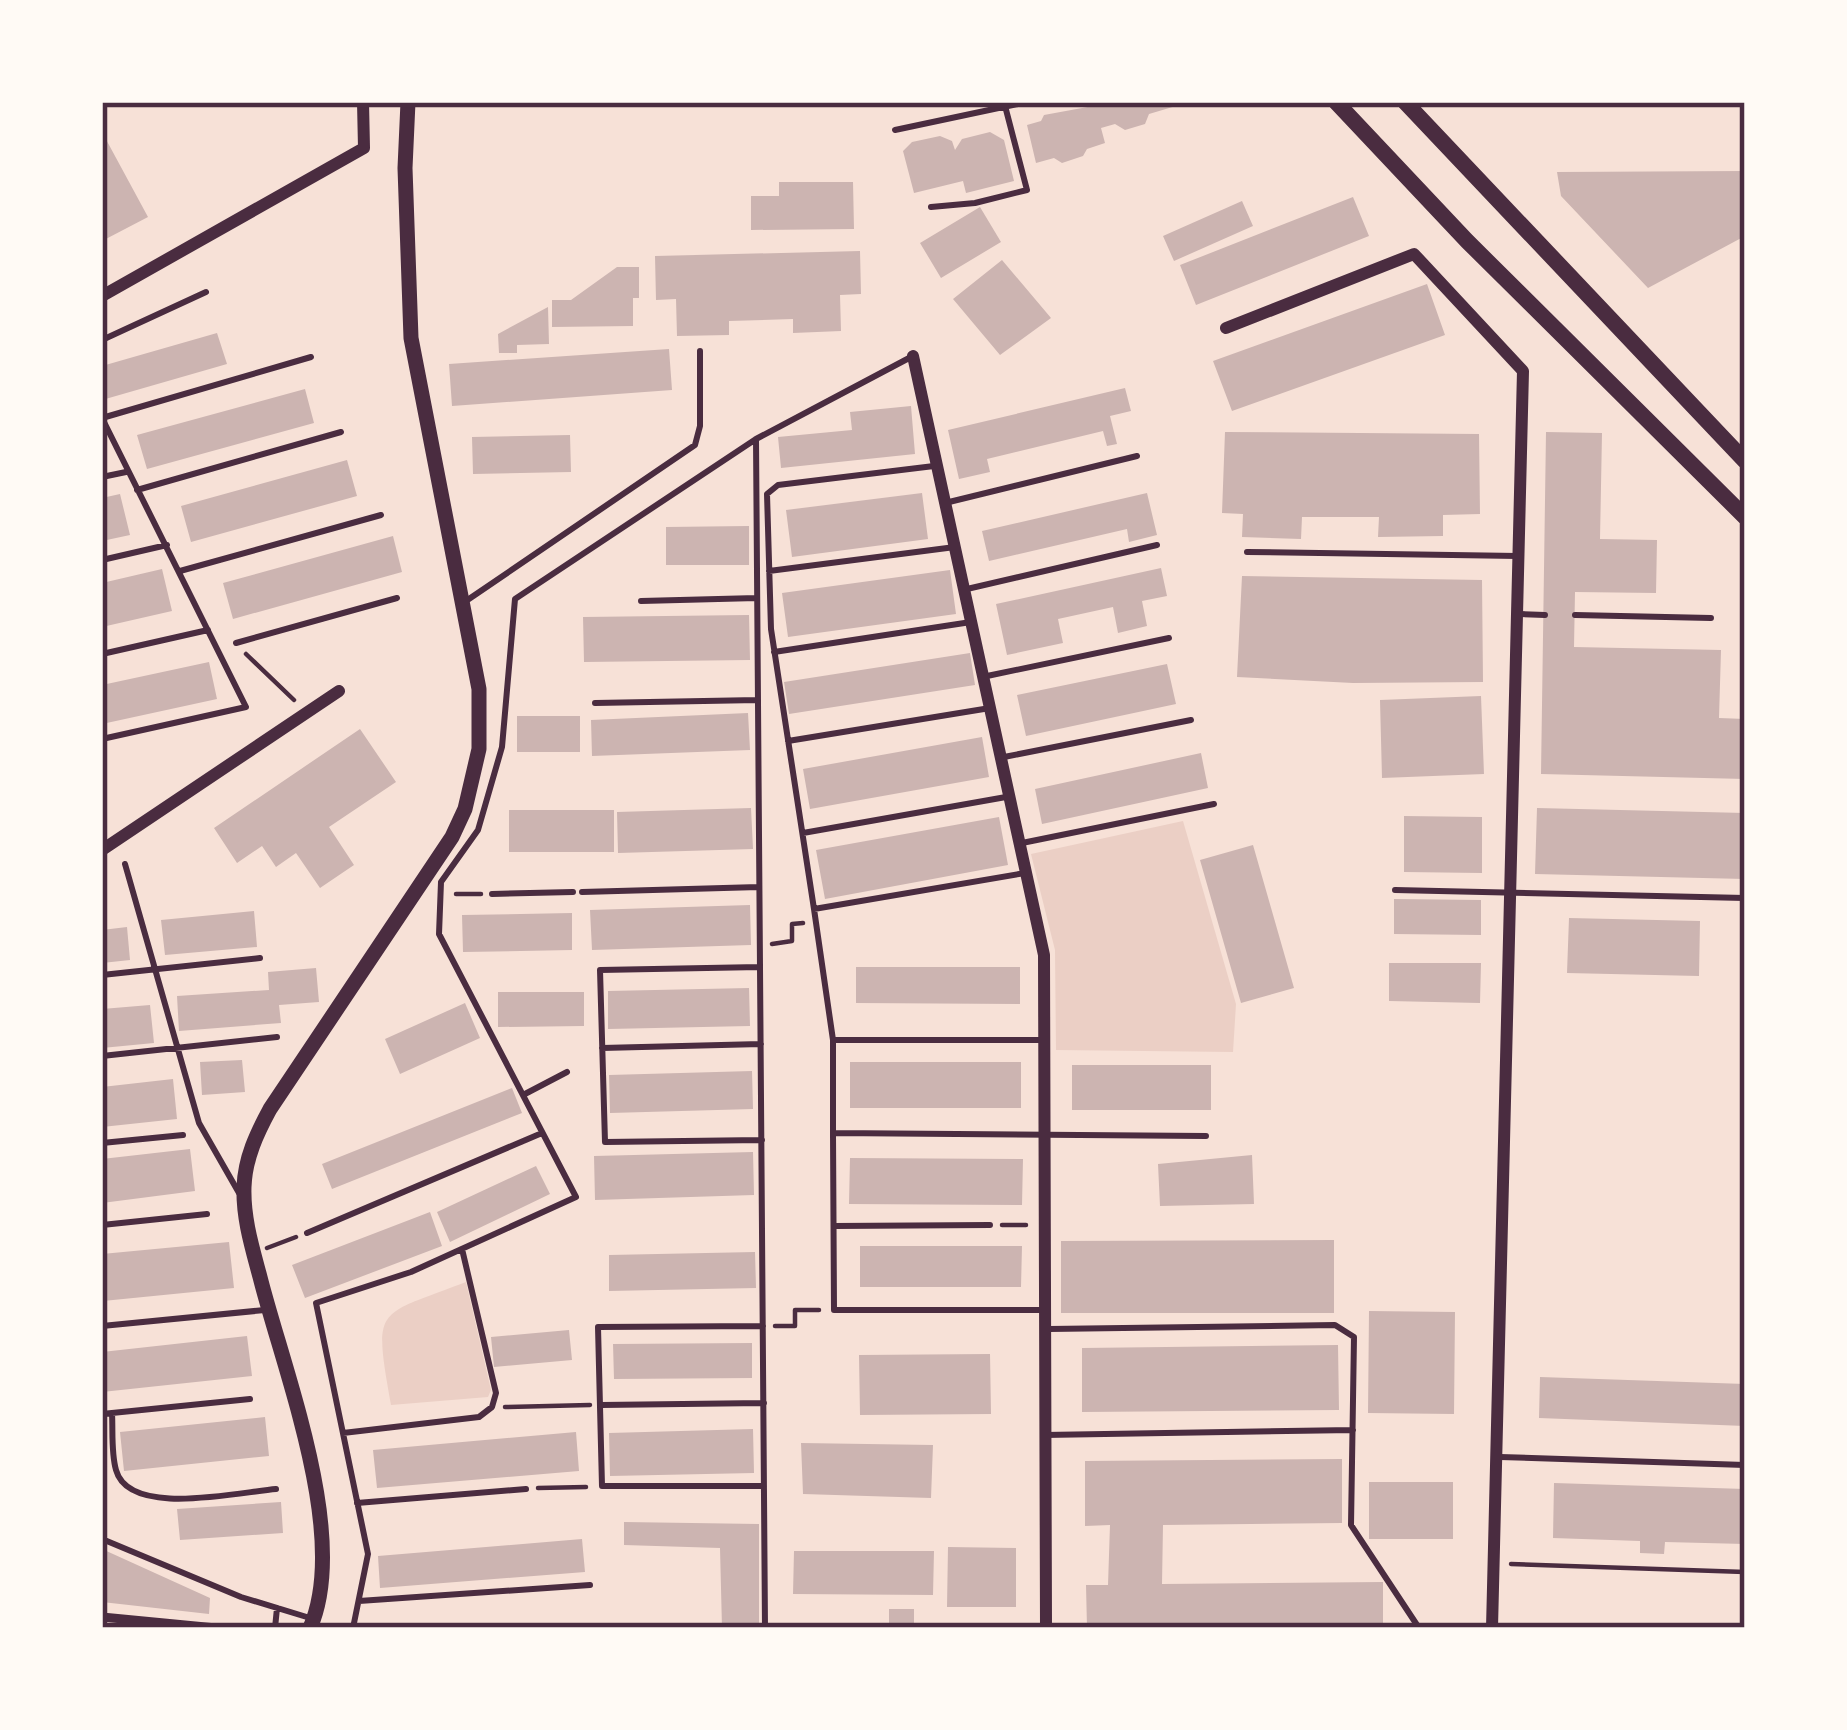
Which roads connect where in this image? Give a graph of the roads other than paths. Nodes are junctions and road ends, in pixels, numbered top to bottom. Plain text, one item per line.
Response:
1 (363, 102) edge
2 (408, 102) edge
3 (1027, 102) edge
4 (1336, 102) edge
5 (1405, 102) edge
6 (1005, 105) edge
7 (895, 130) dead end
8 (931, 207) dead end
9 (206, 292) dead end
10 (102, 296) edge
11 (1226, 328) dead end
12 (102, 340) edge
13 (700, 351) dead end
14 (913, 356) joint
15 (311, 357) dead end
16 (341, 432) dead end
17 (756, 439) junction
18 (1138, 456) dead end
19 (1745, 461) edge
20 (937, 466) junction
21 (126, 472) junction
22 (102, 477) edge
23 (136, 490) junction
24 (945, 502) junction
25 (381, 515) dead end
26 (1745, 518) edge
27 (167, 545) junction
28 (1157, 545) dead end
29 (955, 547) junction
30 (1247, 552) dead end
31 (1518, 556) junction
32 (102, 560) edge
33 (180, 571) junction
34 (769, 571) junction
35 (964, 590) junction
36 (397, 598) dead end
37 (758, 598) junction
38 (641, 601) dead end
39 (463, 603) junction
40 (1517, 614) junction
41 (1545, 615) dead end
42 (1575, 615) dead end
43 (1711, 618) dead end
44 (971, 622) junction
45 (208, 630) junction
46 (1169, 638) dead end
47 (236, 644) road end
48 (774, 652) junction
49 (102, 654) edge
50 (983, 677) junction
51 (340, 691) dead end
52 (758, 700) junction
53 (595, 703) dead end
54 (990, 708) junction
55 (1192, 720) dead end
56 (102, 740) edge
57 (788, 741) junction
58 (1000, 758) junction
59 (1009, 797) junction
60 (1214, 803) dead end
61 (803, 833) junction
62 (105, 844) edge
63 (1018, 844) junction
64 (125, 864) dead end
65 (1025, 874) junction
66 (759, 887) junction
67 (1395, 890) dead end
68 (1509, 892) junction
69 (492, 894) road end
70 (1745, 898) edge
71 (814, 909) junction
72 (260, 958) dead end
73 (761, 967) junction
74 (157, 969) junction
75 (102, 975) edge
76 (277, 1037) dead end
77 (833, 1040) junction
78 (1043, 1040) junction
79 (761, 1044) junction
80 (178, 1048) junction
81 (602, 1048) junction
82 (102, 1057) edge
83 (567, 1072) dead end
84 (523, 1095) junction
85 (542, 1133) junction
86 (833, 1133) junction
87 (1043, 1134) junction
88 (183, 1135) dead end
89 (1205, 1136) dead end
90 (762, 1140) junction
91 (102, 1143) edge
92 (244, 1202) junction
93 (207, 1214) dead end
94 (102, 1225) edge
95 (990, 1225) road end
96 (833, 1226) junction
97 (307, 1233) road end
98 (462, 1249) junction
99 (268, 1310) junction
100 (1042, 1310) junction
101 (102, 1326) edge
102 (763, 1326) junction
103 (1042, 1329) junction
104 (250, 1400) dead end
105 (764, 1403) junction
106 (601, 1405) junction
107 (107, 1413) edge
108 (1352, 1430) junction
109 (343, 1432) junction
110 (1043, 1435) junction
111 (1496, 1457) junction
112 (1745, 1465) edge
113 (764, 1486) junction
114 (276, 1489) dead end
115 (526, 1489) road end
116 (357, 1503) junction
117 (102, 1539) edge
118 (590, 1585) dead end
119 (359, 1601) junction
120 (278, 1608) junction
121 (102, 1617) edge
122 (312, 1624) edge
123 (216, 1628) edge
124 (275, 1628) edge
125 (353, 1628) edge
126 (765, 1628) edge
127 (1046, 1628) edge
128 (1419, 1628) edge
129 (1492, 1628) edge

1 - 10 street
2 - 39 street
3 - 6 lane
4 - 26 main road
5 - 19 main road
6 - 7 lane
6 - 8 lane
9 - 12 lane
11 - 31 street
13 - 39 lane
14 - 17 lane
14 - 20 street
15 - 21 lane
16 - 23 lane
17 - 37 lane
17 - 84 lane
18 - 24 lane
20 - 24 street
20 - 34 lane
21 - 22 lane
21 - 23 lane
23 - 27 lane
24 - 29 street
25 - 33 lane
27 - 32 lane
27 - 33 lane
28 - 35 lane
29 - 34 lane
29 - 35 street
30 - 31 lane
31 - 40 street
33 - 45 lane
34 - 48 lane
35 - 44 street
36 - 47 lane
37 - 38 lane
37 - 52 lane
39 - 92 street
40 - 41 lane
40 - 68 street
42 - 43 lane
44 - 48 lane
44 - 50 street
45 - 49 lane
45 - 56 lane
46 - 50 lane
48 - 57 lane
50 - 54 street
51 - 62 street
52 - 53 lane
52 - 66 lane
54 - 57 lane
54 - 58 street
55 - 58 lane
57 - 61 lane
58 - 59 street
59 - 61 lane
59 - 63 street
60 - 63 lane
61 - 71 lane
63 - 65 street
64 - 74 lane
65 - 71 lane
65 - 78 street
66 - 69 lane
66 - 73 lane
67 - 68 lane
68 - 70 lane
68 - 111 street
71 - 77 lane
72 - 74 lane
73 - 79 lane
73 - 81 lane
74 - 75 lane
74 - 80 lane
76 - 80 lane
77 - 78 lane
77 - 86 lane
78 - 87 street
79 - 81 lane
79 - 90 lane
80 - 82 lane
80 - 92 lane
81 - 90 lane
83 - 84 lane
84 - 85 lane
85 - 97 lane
85 - 98 lane
86 - 87 lane
86 - 96 lane
87 - 89 lane
87 - 100 street
88 - 91 lane
90 - 102 lane
92 - 99 street
93 - 94 lane
95 - 96 lane
96 - 100 lane
98 - 109 lane
98 - 109 lane
99 - 101 lane
99 - 122 street
100 - 103 street
102 - 105 lane
102 - 106 lane
103 - 108 lane
103 - 110 street
104 - 107 lane
105 - 106 lane
105 - 113 lane
106 - 113 lane
107 - 114 lane
108 - 110 lane
108 - 128 lane
109 - 116 lane
110 - 127 street
111 - 112 lane
111 - 129 street
113 - 126 lane
115 - 116 lane
116 - 119 lane
117 - 120 lane
118 - 119 lane
119 - 125 lane
120 - 122 lane
120 - 124 lane
121 - 123 street

